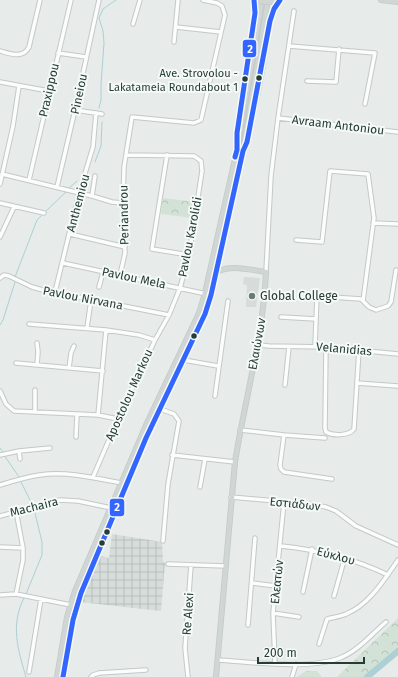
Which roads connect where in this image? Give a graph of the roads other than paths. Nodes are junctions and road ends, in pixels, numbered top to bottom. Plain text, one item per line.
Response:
1 (40, 0) edge
2 (71, 0) edge
3 (99, 0) edge
4 (140, 0) edge
5 (178, 0) edge
6 (203, 0) edge
7 (254, 0) edge
8 (258, 0) edge
9 (262, 0) edge
10 (268, 0) edge
11 (279, 0) edge
12 (381, 0) edge
13 (398, 2) edge
14 (294, 11) dead end
15 (133, 24) dead end
16 (176, 27) junction
17 (221, 32) junction
18 (174, 42) dead end
19 (289, 46) junction
20 (339, 49) junction
21 (0, 51) edge
22 (58, 53) junction
23 (86, 57) junction
24 (307, 81) dead end
25 (0, 82) edge
26 (19, 86) junction
27 (49, 91) junction
28 (365, 104) dead end
29 (75, 110) junction
30 (96, 113) junction
31 (102, 114) dead end
32 (278, 118) junction
33 (398, 132) edge
34 (237, 150) junction
35 (243, 151) junction
36 (127, 155) junction
37 (167, 155) junction
38 (2, 174) junction
39 (95, 176) dead end
40 (29, 180) junction
41 (0, 184) edge
42 (57, 187) junction
43 (79, 193) junction
44 (92, 196) junction
45 (0, 203) edge
46 (123, 203) junction
47 (14, 207) junction
48 (44, 213) dead end
49 (373, 223) junction
50 (398, 224) edge
51 (70, 234) junction
52 (0, 237) edge
53 (296, 240) dead end
54 (125, 247) junction
55 (189, 254) junction
56 (220, 259) junction
57 (63, 263) junction
58 (231, 268) junction
59 (396, 270) dead end
60 (103, 272) junction
61 (216, 272) junction
62 (266, 272) junction
63 (120, 275) junction
64 (0, 278) edge
65 (99, 287) dead end
66 (180, 288) junction
67 (55, 292) junction
68 (205, 294) junction
69 (211, 295) junction
70 (91, 300) junction
71 (228, 301) dead end
72 (363, 301) junction
73 (169, 315) junction
74 (282, 317) dead end
75 (316, 319) junction
76 (29, 324) dead end
77 (88, 328) junction
78 (106, 330) junction
79 (155, 340) junction
80 (37, 343) dead end
81 (258, 345) junction
82 (74, 346) dead end
83 (315, 346) junction
84 (289, 347) junction
85 (326, 347) junction
86 (358, 350) junction
87 (398, 354) edge
88 (178, 359) junction
89 (184, 360) junction
90 (16, 364) dead end
91 (37, 365) junction
92 (218, 366) junction
93 (69, 368) junction
94 (103, 371) junction
95 (357, 383) junction
96 (285, 384) dead end
97 (398, 386) edge
98 (36, 390) dead end
99 (0, 391) edge
100 (215, 396) dead end
101 (160, 409) junction
102 (35, 412) junction
103 (77, 414) junction
104 (98, 415) junction
105 (118, 419) junction
106 (240, 430) junction
107 (284, 435) junction
108 (76, 437) dead end
109 (324, 438) dead end
110 (50, 448) dead end
111 (19, 451) junction
112 (2, 454) edge
113 (172, 455) junction
114 (20, 459) dead end
115 (205, 460) junction
116 (234, 462) junction
117 (93, 477) junction
118 (332, 479) dead end
119 (121, 483) junction
120 (0, 485) edge
121 (200, 487) dead end
122 (231, 497) junction
123 (284, 502) junction
124 (110, 507) junction
125 (116, 509) junction
126 (16, 511) junction
127 (0, 516) edge
128 (255, 538) dead end
129 (162, 541) dead end
130 (398, 545) edge
131 (281, 546) junction
132 (0, 547) edge
133 (23, 548) junction
134 (312, 549) junction
135 (345, 557) junction
136 (398, 560) edge
137 (168, 564) dead end
138 (191, 565) junction
139 (226, 566) junction
140 (388, 575) junction
141 (252, 583) junction
142 (276, 586) junction
143 (303, 592) dead end
144 (16, 594) junction
145 (0, 595) edge
146 (334, 596) dead end
147 (41, 599) junction
148 (71, 605) junction
149 (273, 613) junction
150 (299, 616) dead end
151 (386, 622) dead end
152 (248, 625) dead end
153 (319, 644) dead end
154 (218, 660) junction
155 (275, 663) junction
156 (296, 664) junction
157 (146, 670) dead end
158 (29, 672) dead end
159 (57, 677) edge
160 (63, 677) edge
161 (91, 677) edge
162 (188, 677) edge
163 (216, 677) edge
164 (292, 677) edge

1 - 21 street
2 - 22 street, Praxippou
3 - 23 street, Pineiou
4 - 15 street
5 - 16 street
6 - 17 street
7 - 34 main road
8 - 11 main road, bridge
9 - 34 main road
10 - 35 main road
11 - 35 main road
12 - 13 main road
14 - 19 street, Ελαιώνων
16 - 17 street
16 - 18 street
17 - 36 street, Periandrou
19 - 20 street
19 - 32 street, Ελαιώνων
20 - 24 street
20 - 28 street
22 - 23 street
22 - 27 street, Praxippou
23 - 29 street, Pineiou
25 - 26 street
26 - 27 street
26 - 38 street
27 - 40 street, Praxippou
29 - 30 street
29 - 42 street, Pineiou
30 - 31 street
30 - 43 street, Anthemiou
32 - 33 street, Avraam Antoniou
32 - 62 street, Ελαιώνων
34 - 68 main road
35 - 56 main road
36 - 37 street
36 - 46 street, Periandrou
37 - 55 street, Pavlou Karolidi
37 - 55 street
38 - 40 street
38 - 41 street
39 - 44 street
40 - 42 street
42 - 43 street
43 - 44 street
43 - 51 street, Anthemiou
44 - 46 street
45 - 47 street
46 - 54 street, Periandrou
47 - 48 street
47 - 52 street
49 - 50 street
49 - 53 street
49 - 72 street
51 - 54 street
51 - 57 street, Anthemiou
54 - 63 street, Periandrou
55 - 66 street, Pavlou Karolidi
56 - 58 main road
56 - 61 main road
57 - 60 street, Pavlou Mela
57 - 67 street, Anthemiou
58 - 61 main road
58 - 62 main road
59 - 72 street
60 - 63 street, Pavlou Mela
60 - 65 street
61 - 69 main road
62 - 81 main road, Ελαιώνων
63 - 66 street, Pavlou Mela
64 - 67 street, Pavlou Nirvana
66 - 68 street, Pavlou Mela
66 - 73 street, Pavlou Karolidi
67 - 70 street, Pavlou Nirvana
68 - 69 street, Pavlou Mela
68 - 88 main road
69 - 89 main road
70 - 73 street, Pavlou Nirvana
70 - 77 street
71 - 92 street
72 - 75 street
73 - 79 street, Apostolou Markou
74 - 75 street
75 - 83 street
76 - 77 street
77 - 78 street
78 - 79 street
78 - 94 street
79 - 105 street, Apostolou Markou
80 - 91 street
81 - 84 street, Velanidias
81 - 106 main road, Ελαιώνων
82 - 93 street
83 - 84 street, Velanidias
83 - 85 street, Velanidias
84 - 96 street
85 - 86 street, Velanidias
85 - 95 street
86 - 87 street, Velanidias
86 - 95 street
88 - 89 street
88 - 119 main road
89 - 92 street
89 - 101 main road
90 - 91 street
91 - 93 street
92 - 100 street
93 - 94 street
94 - 104 street
95 - 97 street
98 - 102 street
99 - 102 street
101 - 113 street
101 - 125 main road
102 - 103 street
103 - 104 street
103 - 108 street
104 - 105 street
105 - 117 street, Apostolou Markou
106 - 107 street
106 - 116 main road, Ελαιώνων
107 - 109 street
107 - 118 street
110 - 111 street
111 - 112 street
111 - 114 street
113 - 115 street
113 - 129 street
115 - 116 street
115 - 121 street
116 - 122 main road, Ελαιώνων
117 - 119 street
117 - 120 street
119 - 124 main road
122 - 123 street, Εστιάδων
122 - 139 main road, Ελαιώνων
123 - 130 street, Εστιάδων
123 - 131 street, Ελεατών
124 - 125 street, Machaira
124 - 126 street, Machaira
124 - 148 main road
125 - 160 main road
126 - 127 street, Machaira
126 - 133 street
128 - 141 street
131 - 134 street, Εύκλου
131 - 142 street, Ελεατών
132 - 133 street
133 - 144 street
134 - 135 street, Εύκλου
134 - 143 street
135 - 140 street, Εύκλου
135 - 146 street
136 - 140 street
137 - 138 street
138 - 139 street
138 - 162 street, Re Alexi
139 - 154 main road, Ελαιώνων
140 - 153 street
141 - 142 street
141 - 152 street
142 - 149 street, Ελεατών
144 - 145 street
144 - 147 street
147 - 148 street
147 - 158 street
148 - 159 main road
149 - 150 street
149 - 155 street, Ελεατών
151 - 156 street
154 - 155 street
154 - 163 main road, Ελαιώνων
155 - 156 street
156 - 164 street
157 - 161 street

